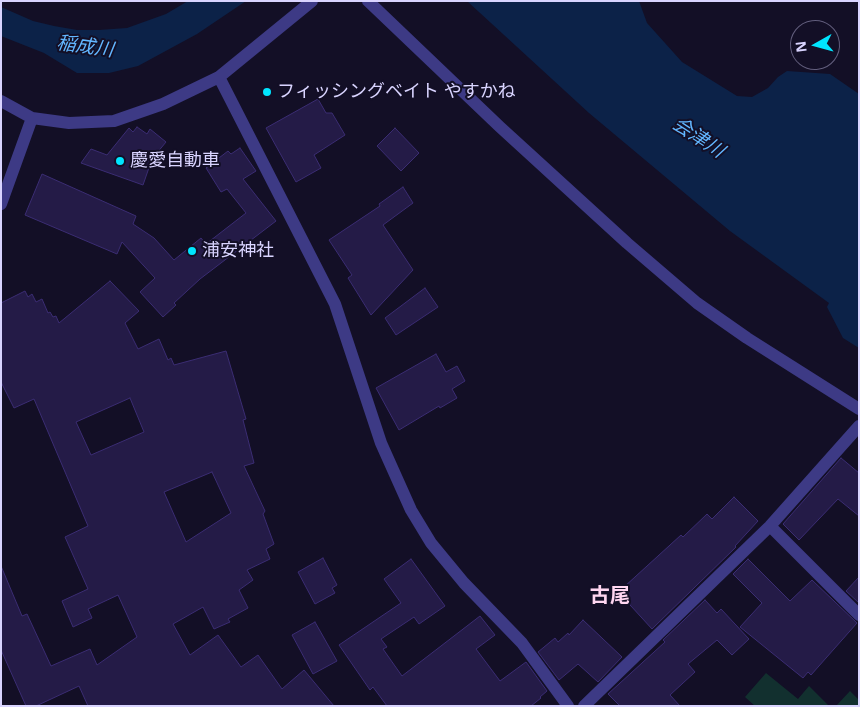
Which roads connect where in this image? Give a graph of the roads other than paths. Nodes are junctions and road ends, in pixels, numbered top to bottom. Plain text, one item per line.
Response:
1 (312, 1) edge
2 (368, 1) edge
3 (220, 77) junction
4 (1, 101) edge
5 (32, 118) junction
6 (1, 204) edge
7 (859, 409) edge
8 (859, 426) edge
9 (770, 526) junction
10 (859, 615) edge
11 (568, 706) edge
12 (584, 706) edge

1 - 3 street
2 - 7 street
3 - 5 street
3 - 11 street
4 - 5 street
5 - 6 street
8 - 9 street
9 - 10 street
9 - 12 street

